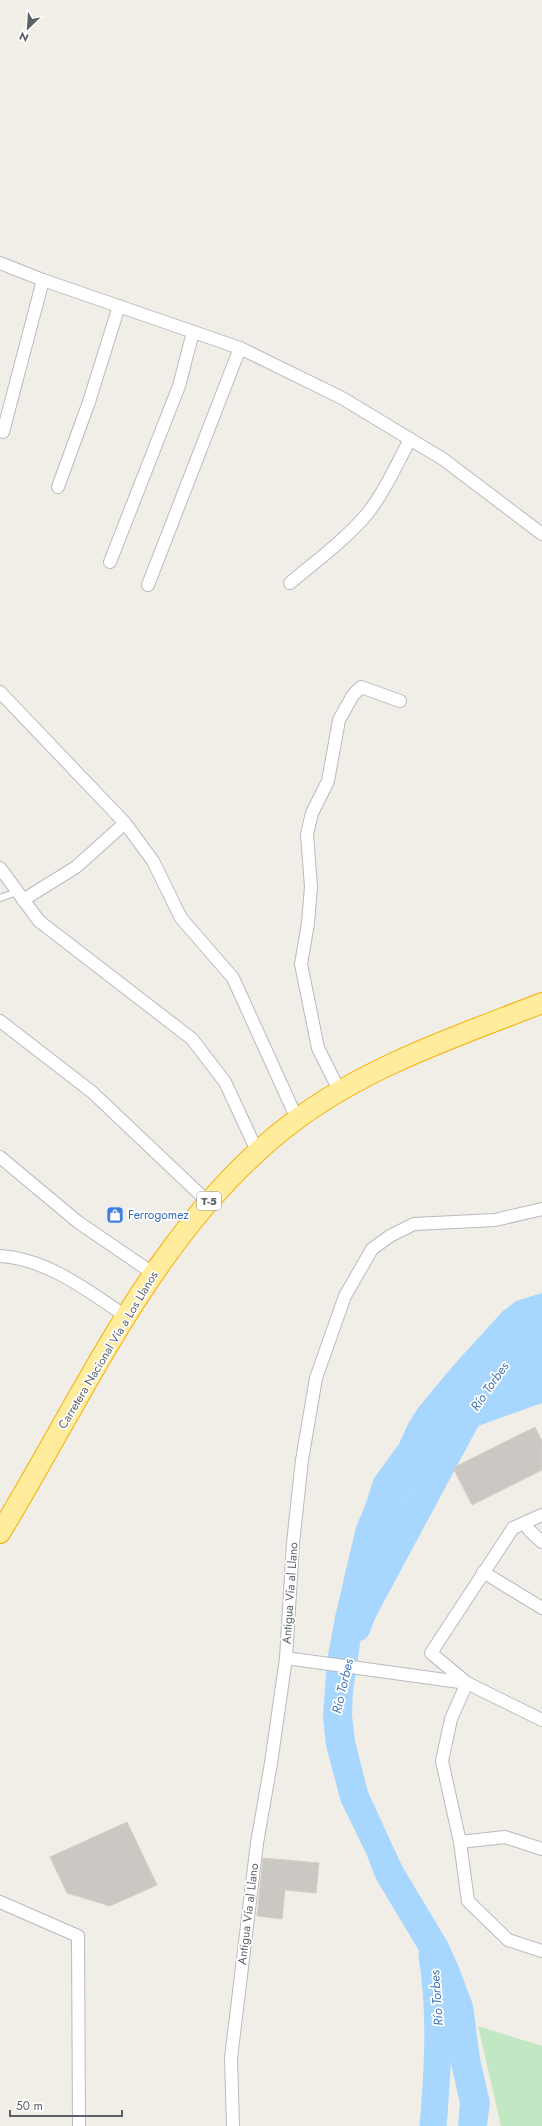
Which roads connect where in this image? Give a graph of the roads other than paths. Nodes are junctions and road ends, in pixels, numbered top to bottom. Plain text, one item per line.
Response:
1 (0, 263) edge
2 (43, 280) junction
3 (119, 306) junction
4 (193, 332) junction
5 (240, 348) junction
6 (3, 432) dead end
7 (410, 439) junction
8 (58, 487) dead end
9 (542, 534) edge
10 (110, 562) dead end
11 (290, 583) dead end
12 (148, 585) dead end
13 (0, 692) edge
14 (400, 701) dead end
15 (125, 823) junction
16 (0, 868) edge
17 (20, 896) junction
18 (0, 898) edge
19 (542, 1003) edge
20 (0, 1021) edge
21 (340, 1092) junction
22 (297, 1119) junction
23 (258, 1153) junction
24 (0, 1157) edge
25 (208, 1202) junction
26 (542, 1209) edge
27 (0, 1256) edge
28 (154, 1274) junction
29 (127, 1317) junction
30 (542, 1515) edge
31 (525, 1523) junction
32 (0, 1532) edge
33 (542, 1542) edge
34 (483, 1572) junction
35 (542, 1608) edge
36 (286, 1658) junction
37 (467, 1683) junction
38 (542, 1720) edge
39 (460, 1842) junction
40 (542, 1849) edge
41 (0, 1902) edge
42 (542, 1951) edge
43 (79, 2126) edge
44 (233, 2126) edge

1 - 2 street
2 - 3 street
2 - 6 street
3 - 4 street
3 - 8 street
4 - 5 street
4 - 10 street
5 - 7 street
5 - 12 street
7 - 9 street
7 - 11 street
13 - 15 street
14 - 21 street
15 - 17 street
15 - 22 street
16 - 17 street
17 - 18 lane
17 - 23 street
19 - 21 highway, Carretera Nacional Vía a Los Llanos / T-5
20 - 25 street
21 - 22 highway, Carretera Nacional Vía a Los Llanos / T-5
22 - 23 highway, Carretera Nacional Vía a Los Llanos / T-5
23 - 25 highway, Carretera Nacional Vía a Los Llanos / T-5
24 - 28 street
25 - 28 highway, Carretera Nacional Vía a Los Llanos / T-5
26 - 36 street, Antigua Vía al Llano
27 - 29 street
28 - 29 highway, Carretera Nacional Vía a Los Llanos / T-5
29 - 32 highway, Carretera Nacional Vía a Los Llanos / T-5
30 - 31 street
31 - 33 street
31 - 34 street
34 - 35 street
34 - 37 street
36 - 37 street
36 - 44 street, Antigua Vía al Llano
37 - 38 street
37 - 39 street
39 - 40 street
39 - 42 street
41 - 43 street

